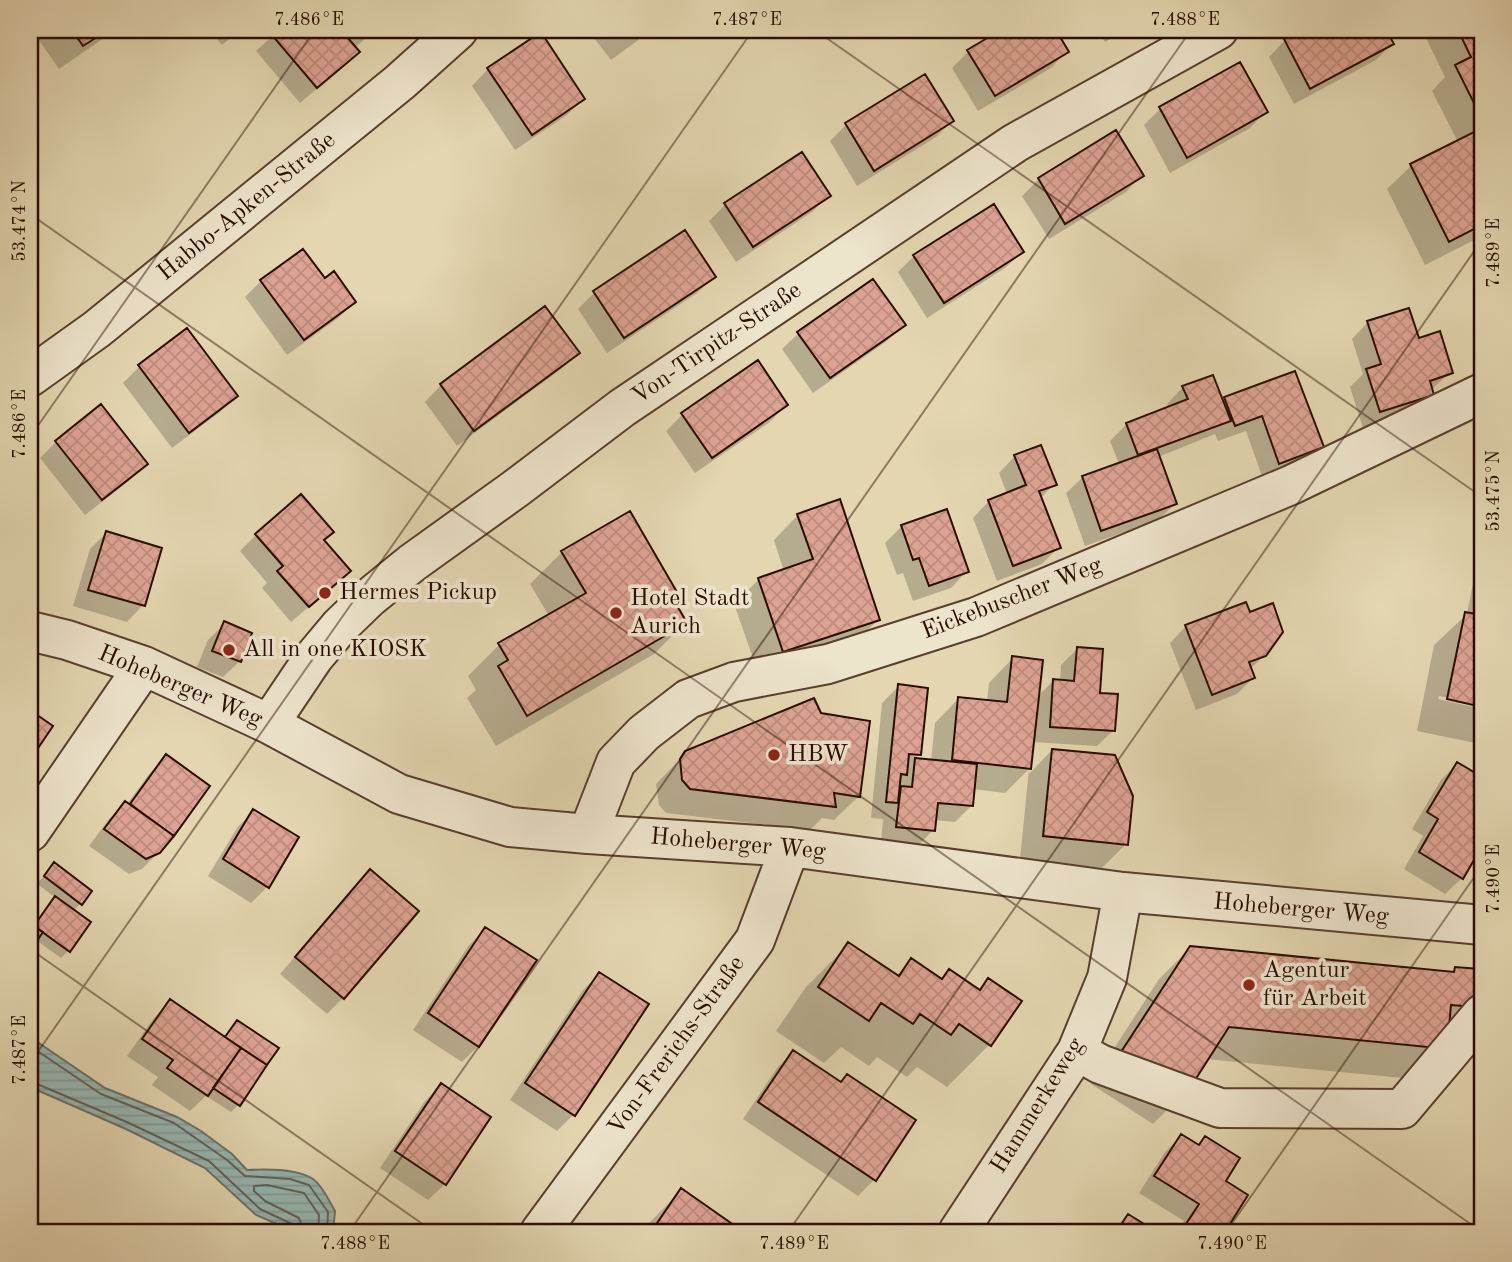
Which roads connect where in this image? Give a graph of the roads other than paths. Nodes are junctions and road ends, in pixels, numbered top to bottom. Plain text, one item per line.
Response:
1 (458, 30) edge
2 (1218, 30) edge
3 (30, 377) edge
4 (1482, 393) edge
5 (30, 631) edge
6 (144, 666) junction
7 (269, 724) junction
8 (30, 832) edge
9 (588, 834) junction
10 (790, 847) junction
11 (1123, 892) junction
12 (1482, 925) edge
13 (1482, 1014) edge
14 (1077, 1051) junction
15 (540, 1232) edge
16 (958, 1232) edge

1 - 3 street, Habbo-Apken-Straße
2 - 7 street, Von-Tirpitz-Straße
4 - 9 street, Eickebuscher Weg
5 - 6 street, Hoheberger Weg
6 - 7 street, Hoheberger Weg
6 - 8 street
7 - 9 street, Hoheberger Weg
9 - 10 street, Hoheberger Weg
10 - 11 street, Hoheberger Weg
10 - 15 street, Von-Frerichs-Straße
11 - 12 street, Hoheberger Weg
11 - 14 street, Hammerkeweg
13 - 14 street
14 - 16 street, Hammerkeweg

